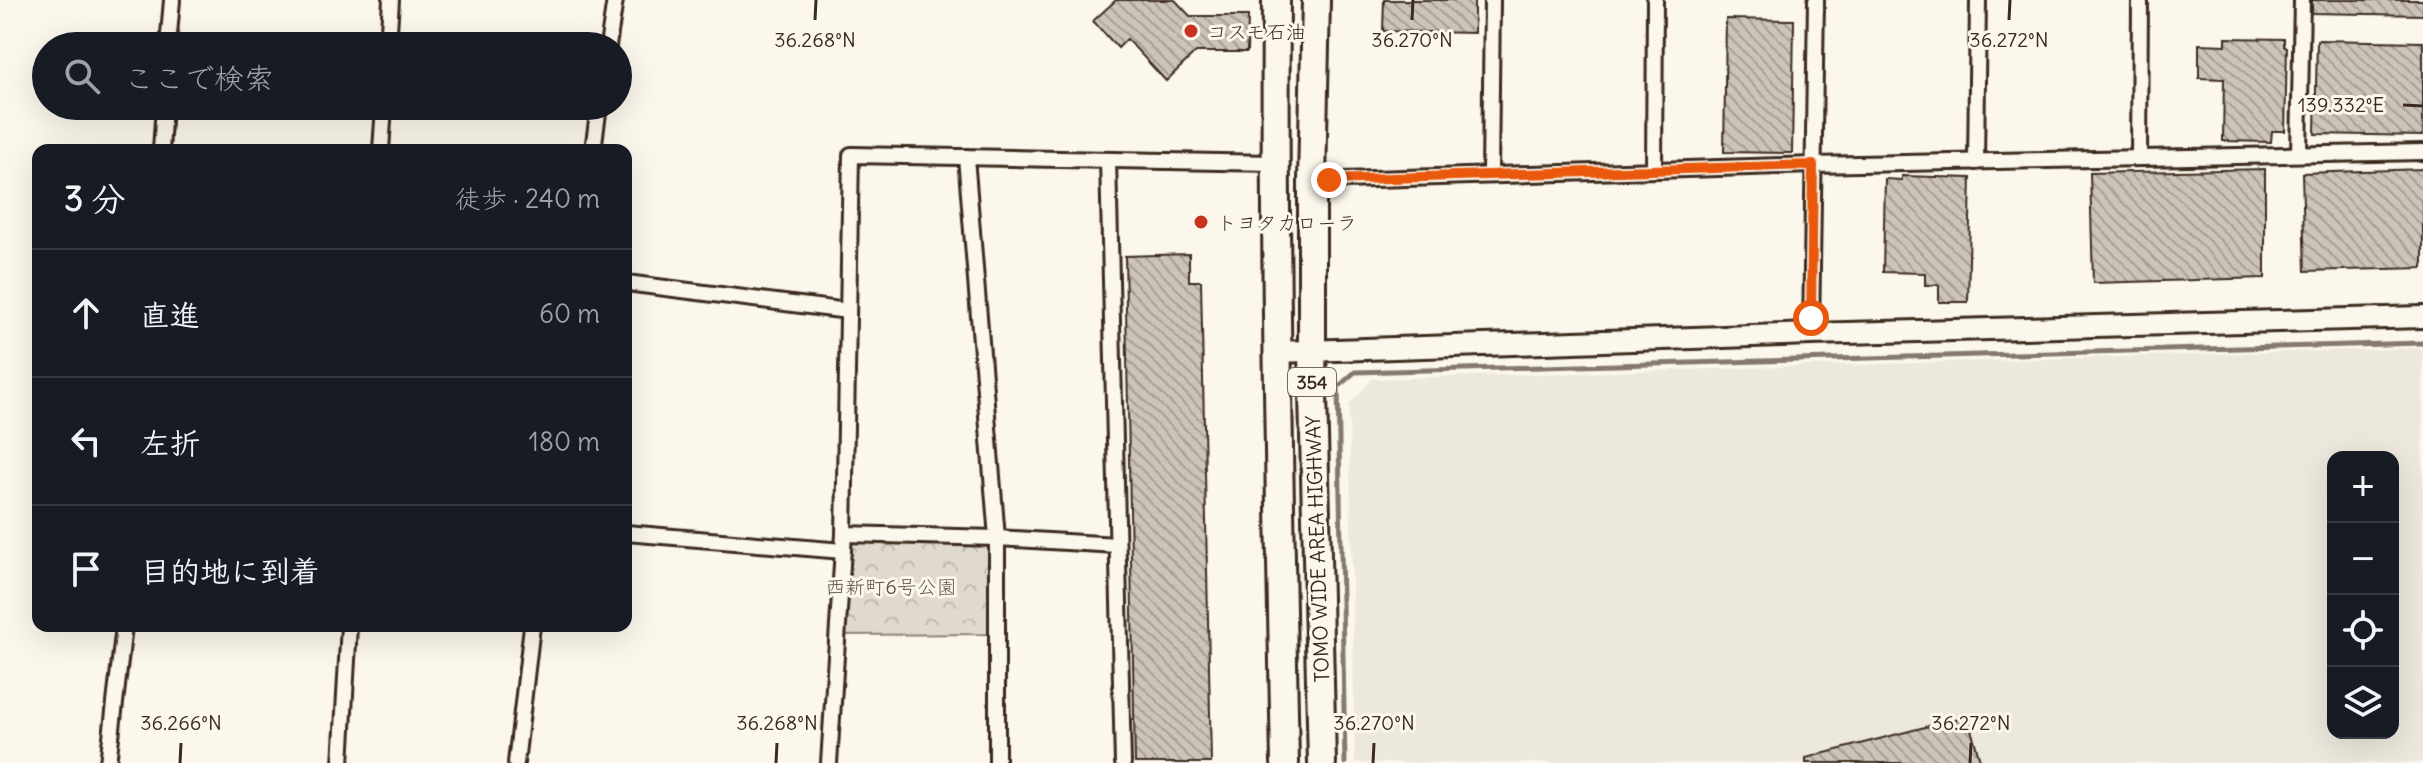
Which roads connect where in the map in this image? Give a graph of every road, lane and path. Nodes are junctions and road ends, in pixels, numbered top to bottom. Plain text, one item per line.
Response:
1 (172, 0) edge
2 (391, 0) edge
3 (615, 0) edge
4 (1276, 0) edge
5 (1316, 0) edge
6 (1492, 0) edge
7 (1655, 0) edge
8 (1816, 0) edge
9 (1978, 0) edge
10 (2140, 0) edge
11 (2302, 0) edge
12 (169, 32) edge
13 (389, 32) edge
14 (610, 32) edge
15 (163, 120) edge
16 (383, 120) edge
17 (597, 120) edge
18 (161, 144) edge
19 (381, 144) edge
20 (594, 144) edge
21 (2423, 152) edge
22 (2299, 153) junction
23 (966, 157) junction
24 (2139, 158) junction
25 (1108, 160) junction
26 (1976, 162) junction
27 (1274, 163) junction
28 (1813, 165) junction
29 (1654, 170) junction
30 (1490, 174) junction
31 (1312, 181) junction
32 (632, 284) edge
33 (848, 311) junction
34 (2423, 317) edge
35 (1811, 334) junction
36 (1277, 352) junction
37 (1312, 352) junction
38 (632, 533) edge
39 (844, 534) junction
40 (997, 538) junction
41 (1117, 545) junction
42 (843, 551) junction
43 (123, 632) edge
44 (349, 632) edge
45 (531, 632) edge
46 (108, 763) edge
47 (341, 763) edge
48 (516, 763) edge
49 (829, 763) edge
50 (997, 763) edge
51 (1123, 763) edge
52 (1285, 763) edge
53 (1322, 763) edge

1 - 12 street
2 - 13 street
3 - 14 street
4 - 27 highway, TOMO WIDE AREA HIGHWAY / 354
5 - 31 highway, TOMO WIDE AREA HIGHWAY / 354
6 - 30 street
7 - 29 street
8 - 28 street
9 - 26 street
10 - 24 street
11 - 22 street
15 - 18 street
16 - 19 street
17 - 20 street
21 - 22 street
22 - 24 street
23 - 25 street
23 - 33 street
23 - 40 street
24 - 26 street
25 - 27 street
25 - 41 street
26 - 28 street
27 - 36 highway, TOMO WIDE AREA HIGHWAY / 354
28 - 29 street
28 - 35 street
29 - 30 street
30 - 31 street
31 - 37 highway, TOMO WIDE AREA HIGHWAY / 354
32 - 33 street
33 - 39 street
34 - 35 street
35 - 37 street
36 - 37 street
36 - 52 highway, TOMO WIDE AREA HIGHWAY / 354
37 - 53 highway, TOMO WIDE AREA HIGHWAY / 354
38 - 42 street
39 - 40 street
39 - 42 street
40 - 41 street
40 - 50 street
41 - 51 street
42 - 49 street
43 - 46 street
44 - 47 street
45 - 48 street

